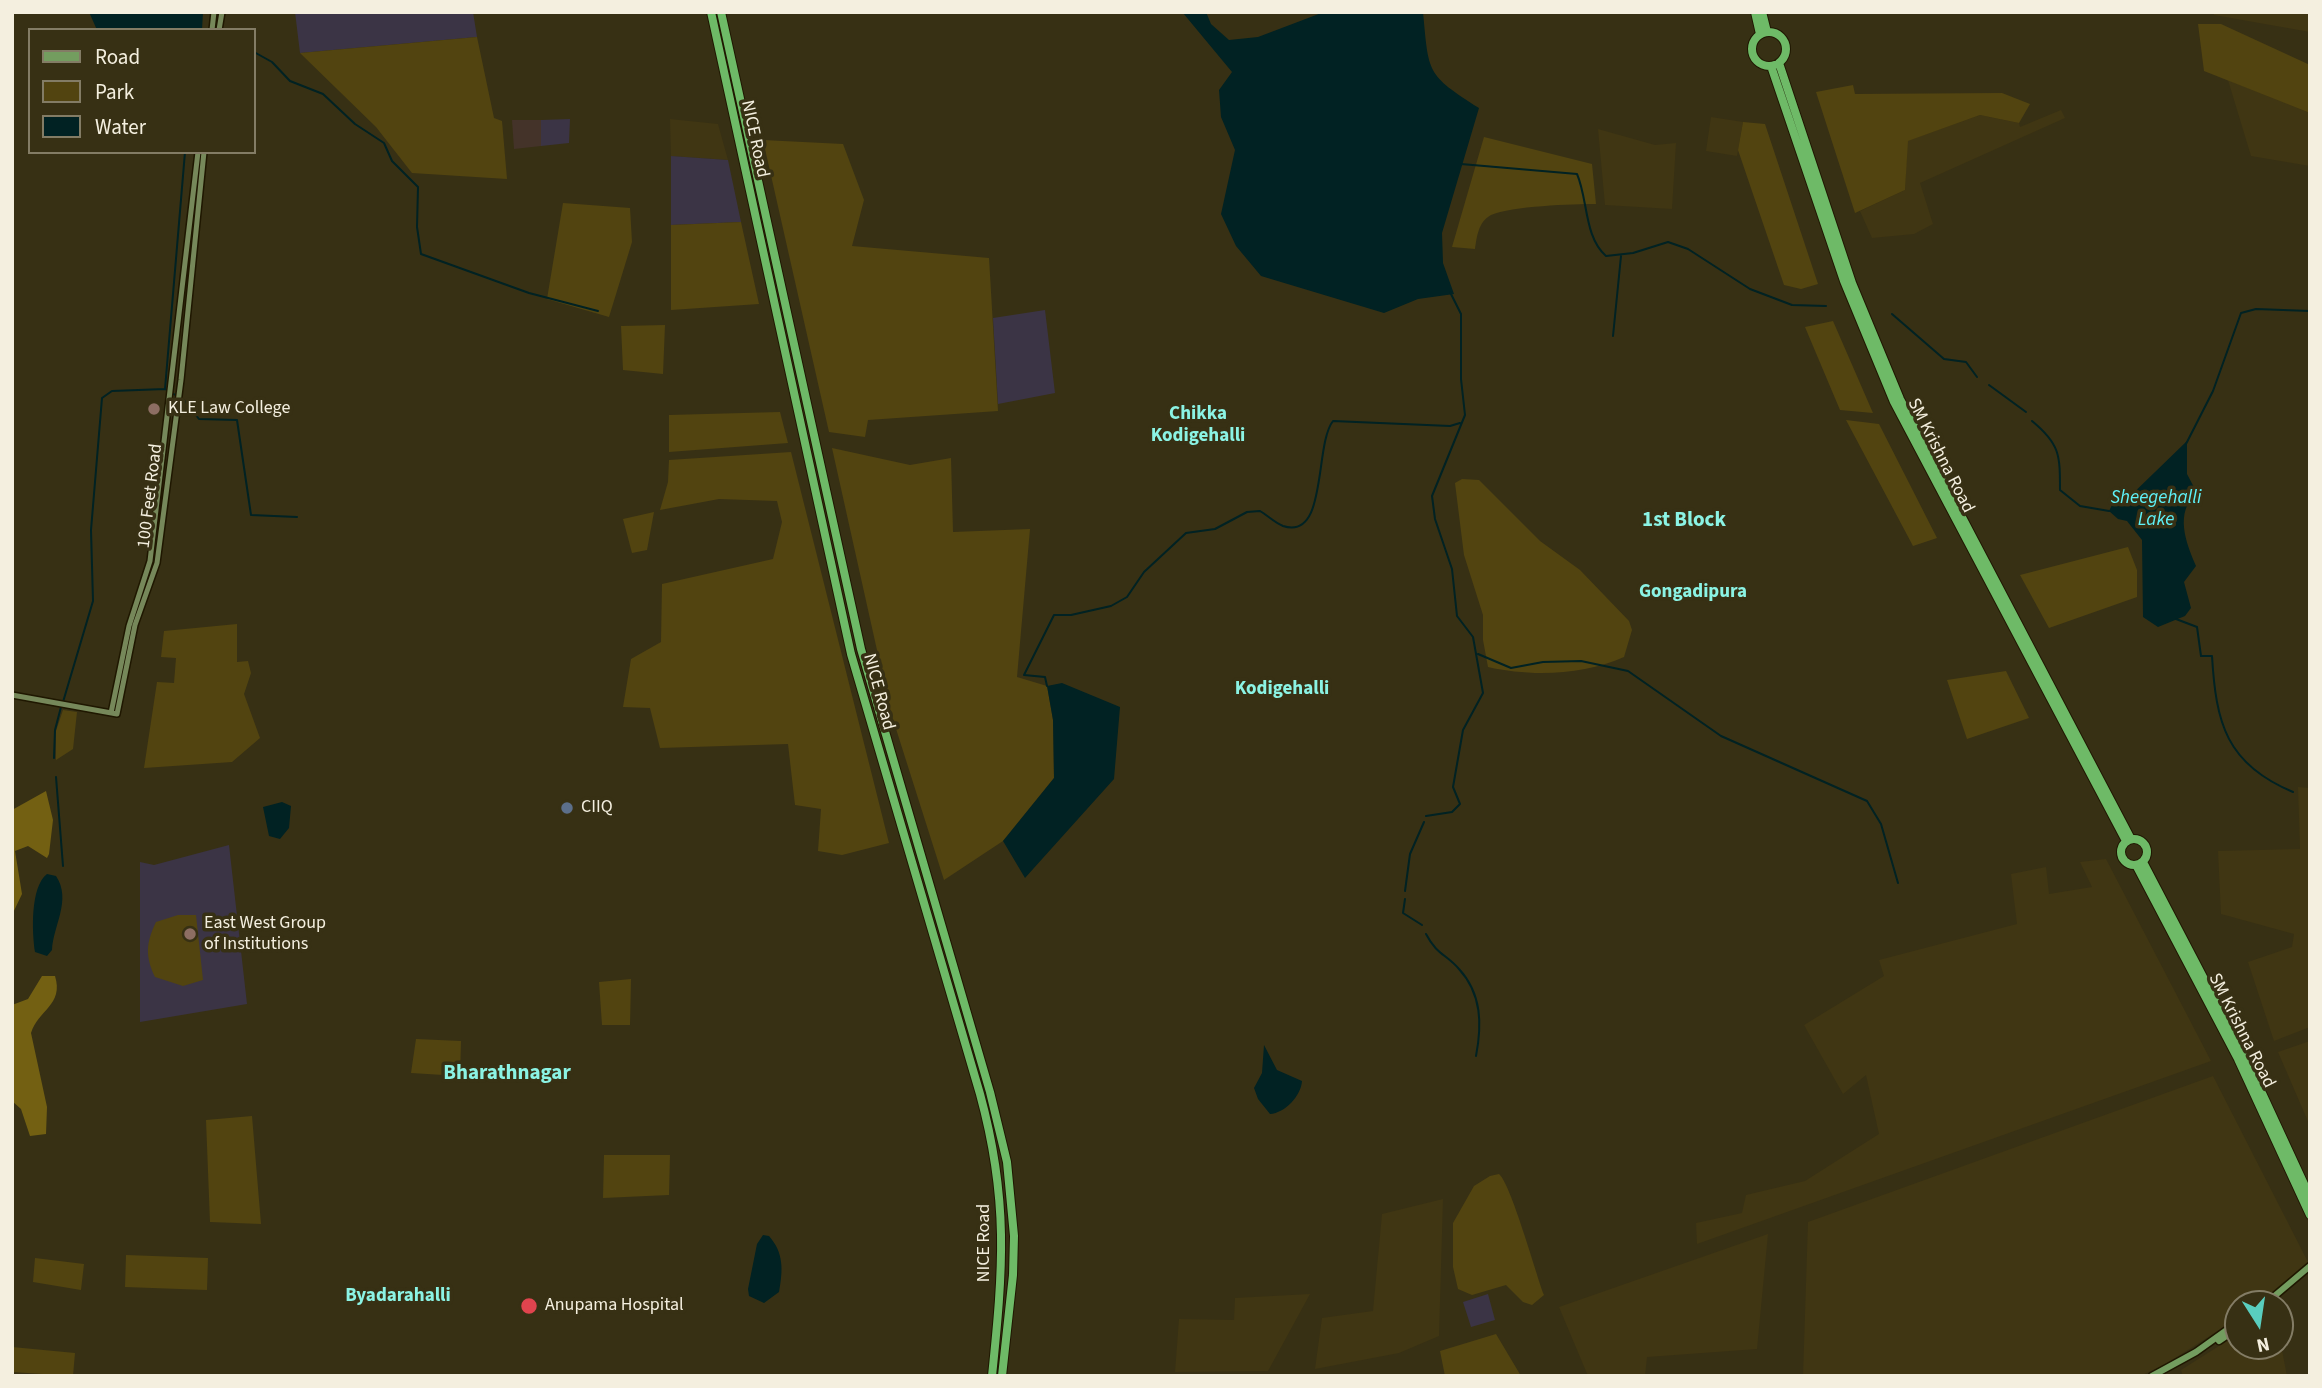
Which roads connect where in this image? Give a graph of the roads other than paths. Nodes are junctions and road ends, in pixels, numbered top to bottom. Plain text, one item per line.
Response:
1 (711, 12) edge
2 (721, 12) edge
3 (1755, 12) edge
4 (1762, 12) edge
5 (1763, 33) junction
6 (1775, 64) junction
7 (198, 154) edge
8 (204, 154) edge
9 (175, 395) junction
10 (12, 695) edge
11 (2129, 840) junction
12 (2140, 863) junction
13 (2246, 1067) junction
14 (2310, 1197) edge
15 (2310, 1215) edge
16 (2310, 1269) edge
17 (2283, 1290) edge
18 (2287, 1290) edge
19 (2224, 1332) edge
20 (2224, 1337) edge
21 (992, 1376) edge
22 (1002, 1376) edge
23 (2152, 1376) edge
24 (2160, 1376) edge

1 - 21 highway, NICE Road
2 - 22 highway, NICE Road
3 - 5 highway
4 - 5 highway
5 - 6 highway
5 - 6 highway
6 - 11 highway, SM Krishna Road
7 - 9 main road, 100 Feet Road
8 - 9 main road, 100 Feet Road
9 - 10 main road, 100 Feet Road
11 - 12 highway
11 - 12 highway
12 - 13 highway, SM Krishna Road
13 - 14 highway, SM Krishna Road
13 - 15 highway, SM Krishna Road
16 - 17 main road
16 - 18 main road
19 - 23 main road
20 - 24 main road

